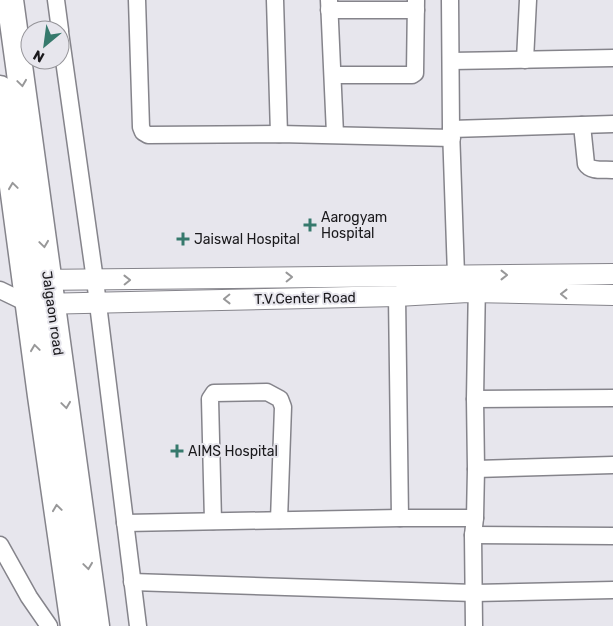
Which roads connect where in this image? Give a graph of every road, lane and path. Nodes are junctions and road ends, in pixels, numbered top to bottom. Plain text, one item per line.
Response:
1 (10, 0) edge
2 (56, 0) edge
3 (137, 0) edge
4 (275, 0) edge
5 (450, 0) edge
6 (528, 0) edge
7 (329, 5) edge
8 (416, 5) edge
9 (59, 20) edge
10 (613, 58) edge
11 (525, 60) junction
12 (451, 61) junction
13 (65, 70) edge
14 (333, 76) junction
15 (0, 89) edge
16 (2, 123) edge
17 (582, 124) junction
18 (613, 124) edge
19 (452, 133) junction
20 (279, 134) junction
21 (335, 134) junction
22 (613, 170) edge
23 (613, 274) edge
24 (95, 280) junction
25 (467, 284) junction
26 (0, 285) edge
27 (0, 290) edge
28 (39, 292) junction
29 (613, 295) edge
30 (397, 296) junction
31 (98, 302) junction
32 (613, 398) edge
33 (475, 399) junction
34 (613, 465) edge
35 (476, 469) junction
36 (400, 518) junction
37 (475, 518) junction
38 (279, 520) junction
39 (213, 521) junction
40 (125, 523) junction
41 (473, 535) junction
42 (613, 536) edge
43 (0, 545) edge
44 (132, 582) junction
45 (613, 590) edge
46 (474, 593) junction
47 (49, 626) edge
48 (74, 626) edge
49 (96, 626) edge
50 (138, 626) edge
51 (474, 626) edge

1 -> 28 highway, Jalgaon road
2 - 9 street
3 - 20 street
4 - 20 street
5 - 12 street
6 - 11 street
7 - 8 street
7 - 14 street
8 - 14 street
10 - 11 street
11 - 12 street
12 - 19 street
13 - 24 street
14 - 21 street
15 - 16 highway, Jalgaon road
28 -> 16 highway, Jalgaon road
17 - 18 street
17 - 19 street
17 - 22 street
19 - 21 street
19 - 25 street
20 - 21 street
25 -> 23 street, T.V.Center Road
24 -> 25 street, T.V.Center Road
24 - 28 street, T.V.Center Road
24 - 31 street
29 -> 25 street, T.V.Center Road
25 - 30 street, T.V.Center Road
25 - 33 street
26 - 28 street, T.V.Center Road
27 - 28 street, T.V.Center Road
28 - 31 street, T.V.Center Road
48 -> 28 highway, Jalgaon road
28 -> 49 highway, Jalgaon road
30 -> 31 street, T.V.Center Road
30 - 36 street
31 - 40 street
32 - 33 street
33 - 35 street
34 - 35 street
35 - 37 street
36 - 37 street
36 - 38 street
37 - 41 street
38 - 39 street
38 - 39 street
39 - 40 street
40 - 44 street
41 - 42 street
41 - 46 street
43 - 47 street
44 - 46 street
44 - 50 street
45 - 46 street
46 - 51 street

